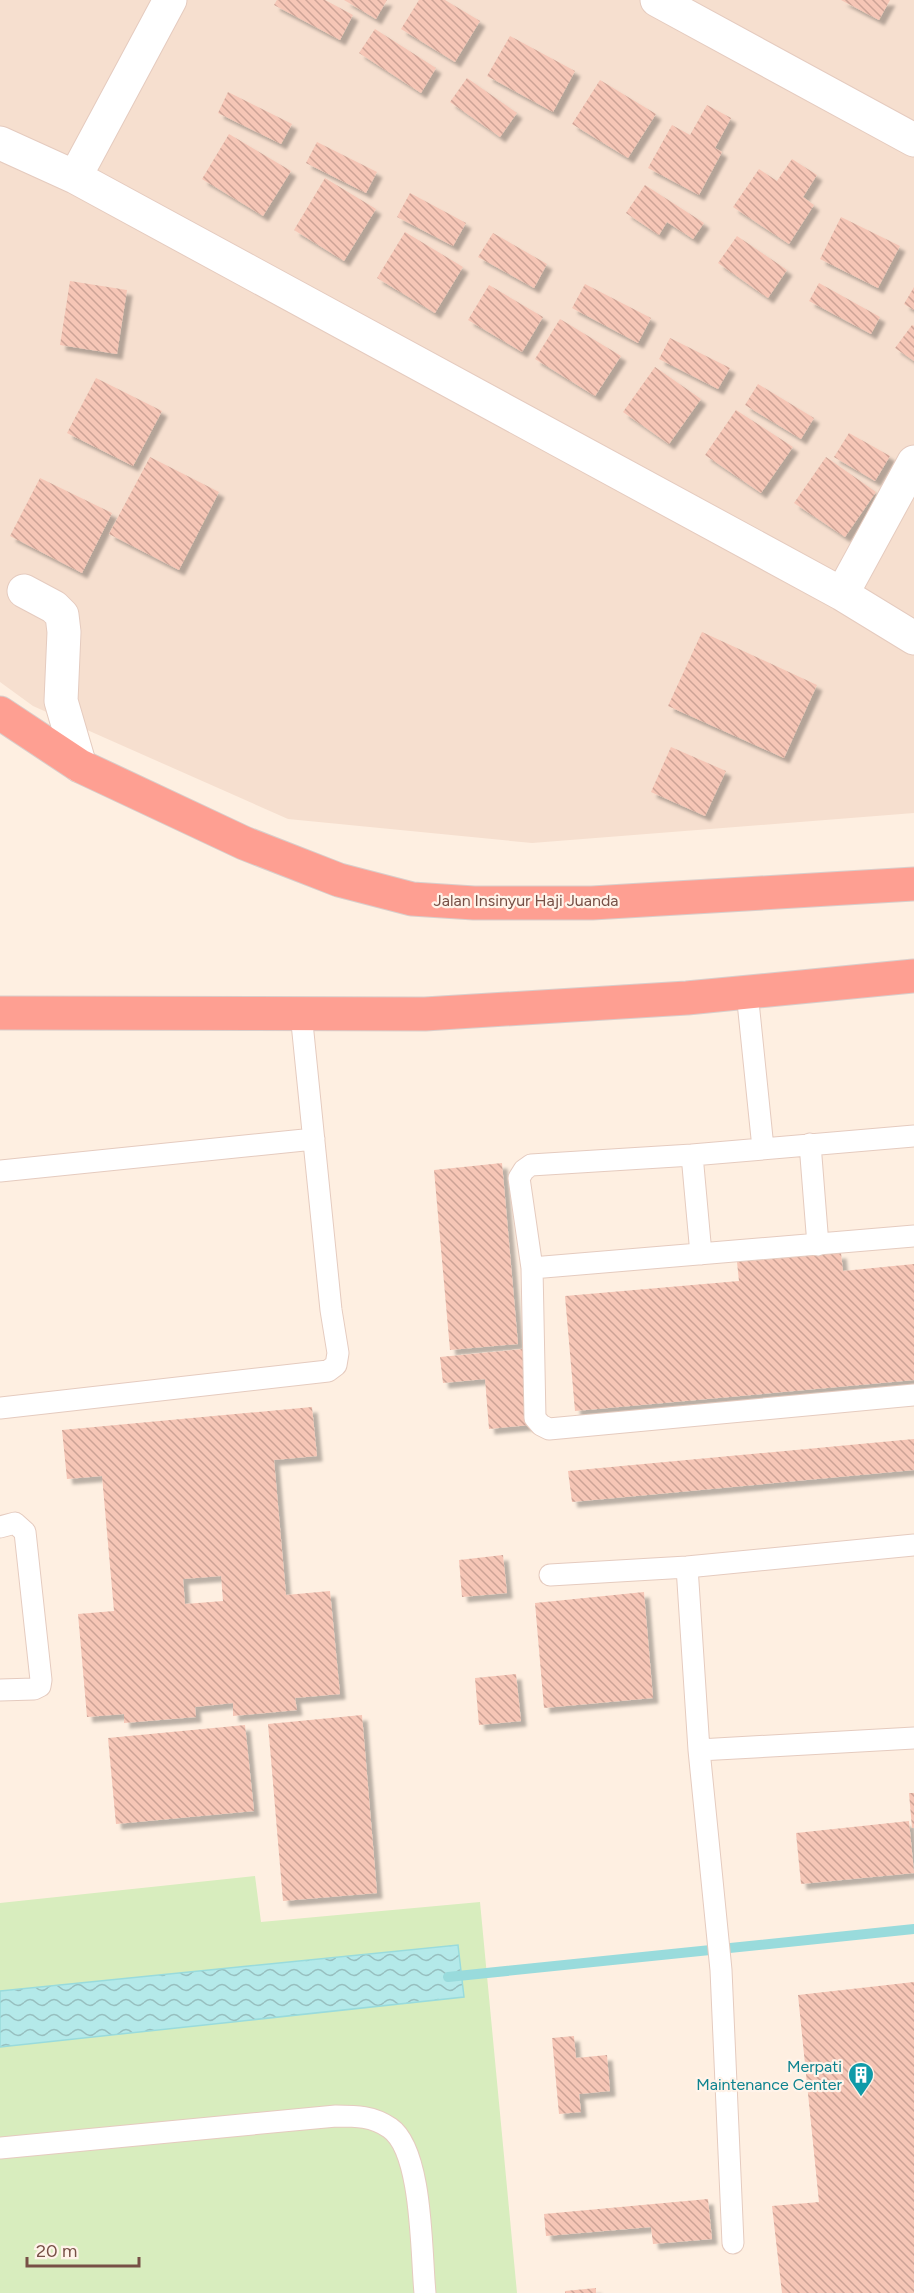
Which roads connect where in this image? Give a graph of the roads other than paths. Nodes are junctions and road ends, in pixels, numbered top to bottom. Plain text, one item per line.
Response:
1 (170, 0) edge
2 (657, 0) edge
3 (914, 140) edge
4 (0, 144) edge
5 (75, 177) junction
6 (914, 462) edge
7 (24, 591) dead end
8 (842, 594) junction
9 (914, 638) edge
10 (0, 713) edge
11 (80, 766) junction
12 (914, 884) edge
13 (914, 976) edge
14 (747, 992) junction
15 (0, 1013) edge
16 (301, 1013) junction
17 (914, 1136) edge
18 (314, 1139) junction
19 (810, 1144) junction
20 (764, 1148) junction
21 (692, 1155) junction
22 (0, 1171) edge
23 (914, 1236) edge
24 (818, 1245) junction
25 (701, 1254) junction
26 (532, 1268) junction
27 (914, 1395) edge
28 (0, 1407) edge
29 (0, 1527) edge
30 (914, 1545) edge
31 (687, 1567) junction
32 (550, 1575) dead end
33 (0, 1690) edge
34 (914, 1738) edge
35 (699, 1750) junction
36 (0, 2148) edge
37 (733, 2243) dead end
38 (425, 2293) edge

1 - 5 street
2 - 3 street
4 - 5 street
5 - 8 street
6 - 8 street
7 - 11 street
8 - 9 street
10 - 11 highway, Jalan Insinyur Haji Juanda
11 - 12 highway, Jalan Insinyur Haji Juanda
13 - 14 highway
14 - 16 highway
14 - 20 lane
15 - 16 highway
16 - 18 lane
17 - 19 lane
18 - 22 lane
18 - 28 lane
19 - 20 lane
19 - 24 lane
20 - 21 lane
21 - 25 lane
21 - 26 lane
23 - 24 lane
24 - 25 lane
25 - 26 lane
26 - 27 lane
29 - 33 lane
30 - 31 lane
31 - 32 lane
31 - 35 lane
34 - 35 lane
35 - 37 lane
36 - 38 lane

